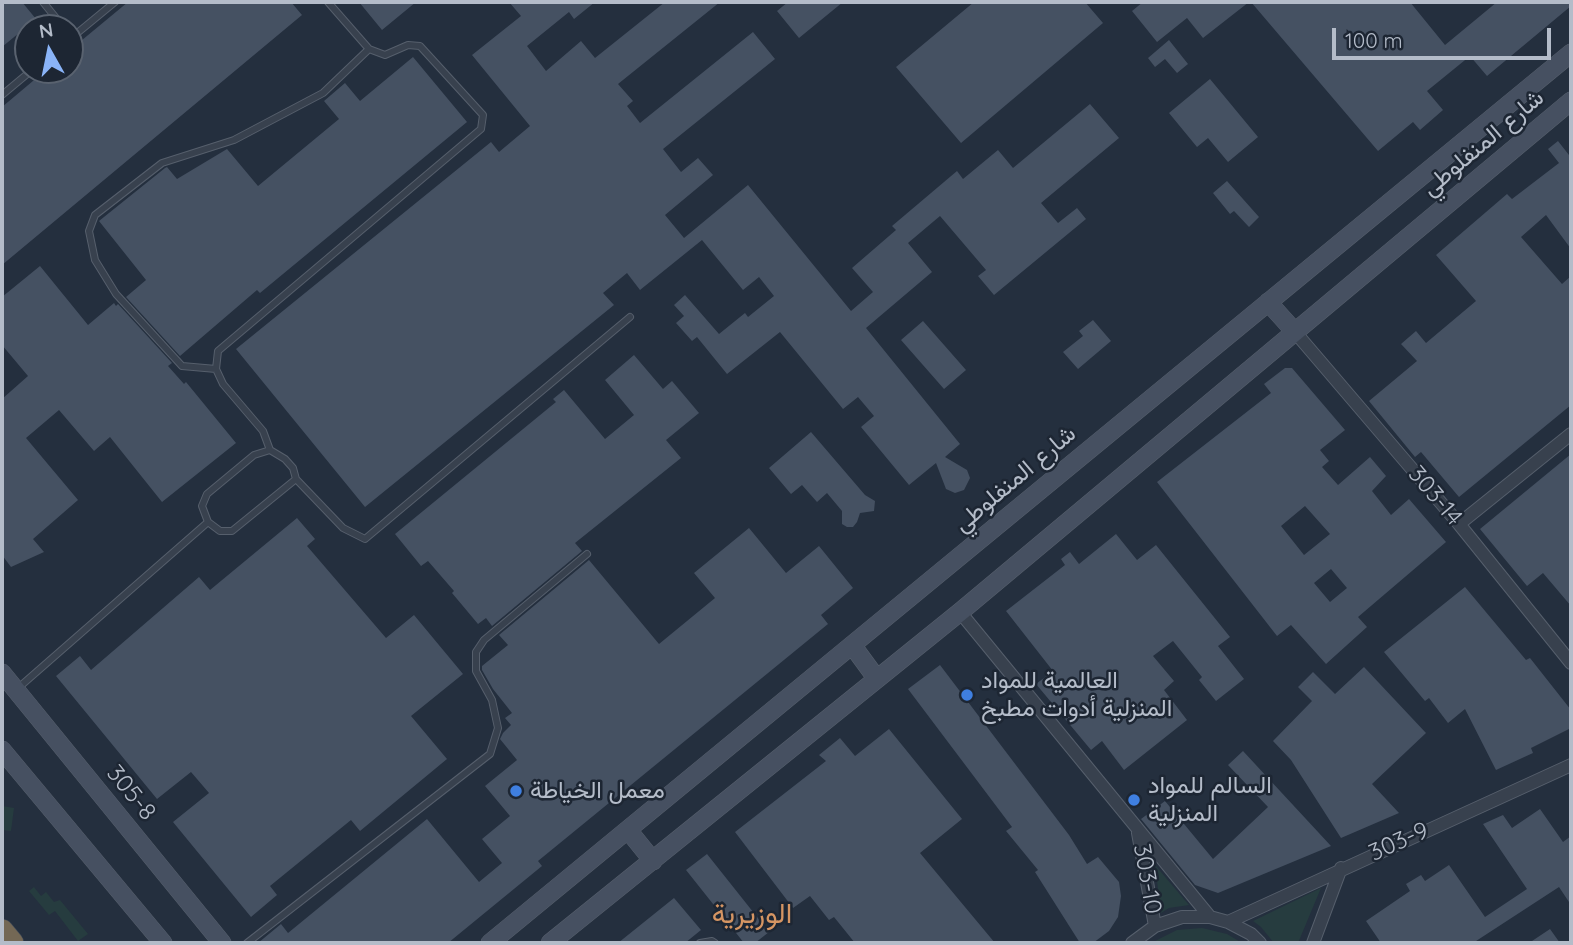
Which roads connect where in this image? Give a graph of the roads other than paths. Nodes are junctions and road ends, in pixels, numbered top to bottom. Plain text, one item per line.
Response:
1 (115, 2) edge
2 (328, 2) edge
3 (84, 27) edge
4 (369, 49) junction
5 (1571, 53) edge
6 (1571, 101) edge
7 (1268, 302) junction
8 (630, 317) dead end
9 (1295, 332) junction
10 (216, 369) junction
11 (1571, 434) edge
12 (270, 450) junction
13 (296, 479) junction
14 (208, 522) junction
15 (1459, 524) junction
16 (587, 554) dead end
17 (960, 612) junction
18 (852, 645) junction
19 (1571, 663) edge
20 (2, 673) edge
21 (877, 679) junction
22 (9, 696) edge
23 (2, 750) edge
24 (1571, 765) edge
25 (628, 830) junction
26 (1138, 832) junction
27 (653, 860) junction
28 (1341, 868) junction
29 (1210, 917) junction
30 (1228, 922) junction
31 (1155, 926) junction
32 (2, 931) edge
33 (12, 943) edge
34 (163, 943) edge
35 (222, 943) edge
36 (247, 943) edge
37 (492, 943) edge
38 (550, 943) edge
39 (700, 943) edge
40 (715, 943) edge
41 (1132, 943) edge
42 (1260, 943) edge
43 (1314, 943) edge

1 - 3 lane
2 - 4 lane
4 - 10 lane
4 - 10 lane
5 - 7 street, شارع المنفلوطي
6 - 9 street, شارع المنفلوطي
7 - 9 street
7 - 18 street, شارع المنفلوطي
8 - 13 lane
9 - 15 street, 303-14
9 - 17 street, شارع المنفلوطي
10 - 12 lane
11 - 15 street
12 - 13 lane
12 - 14 lane
13 - 14 lane
14 - 22 lane
15 - 19 street, 303-14
16 - 36 lane
17 - 21 street, شارع المنفلوطي
17 - 26 street, 303-10
18 - 21 street
18 - 25 street, شارع المنفلوطي
20 - 22 street, 305-8
21 - 27 street, شارع المنفلوطي
22 - 35 street, 305-8
23 - 34 street
24 - 28 street, 303-9
25 - 27 street
25 - 37 street, شارع المنفلوطي
26 - 29 street, 303-10
26 - 31 street, 303-10
27 - 38 street, شارع المنفلوطي
28 - 30 street, 303-9
28 - 43 street
29 - 30 street
29 - 31 street
30 - 42 street
31 - 41 street
32 - 33 highway
39 - 40 lane

